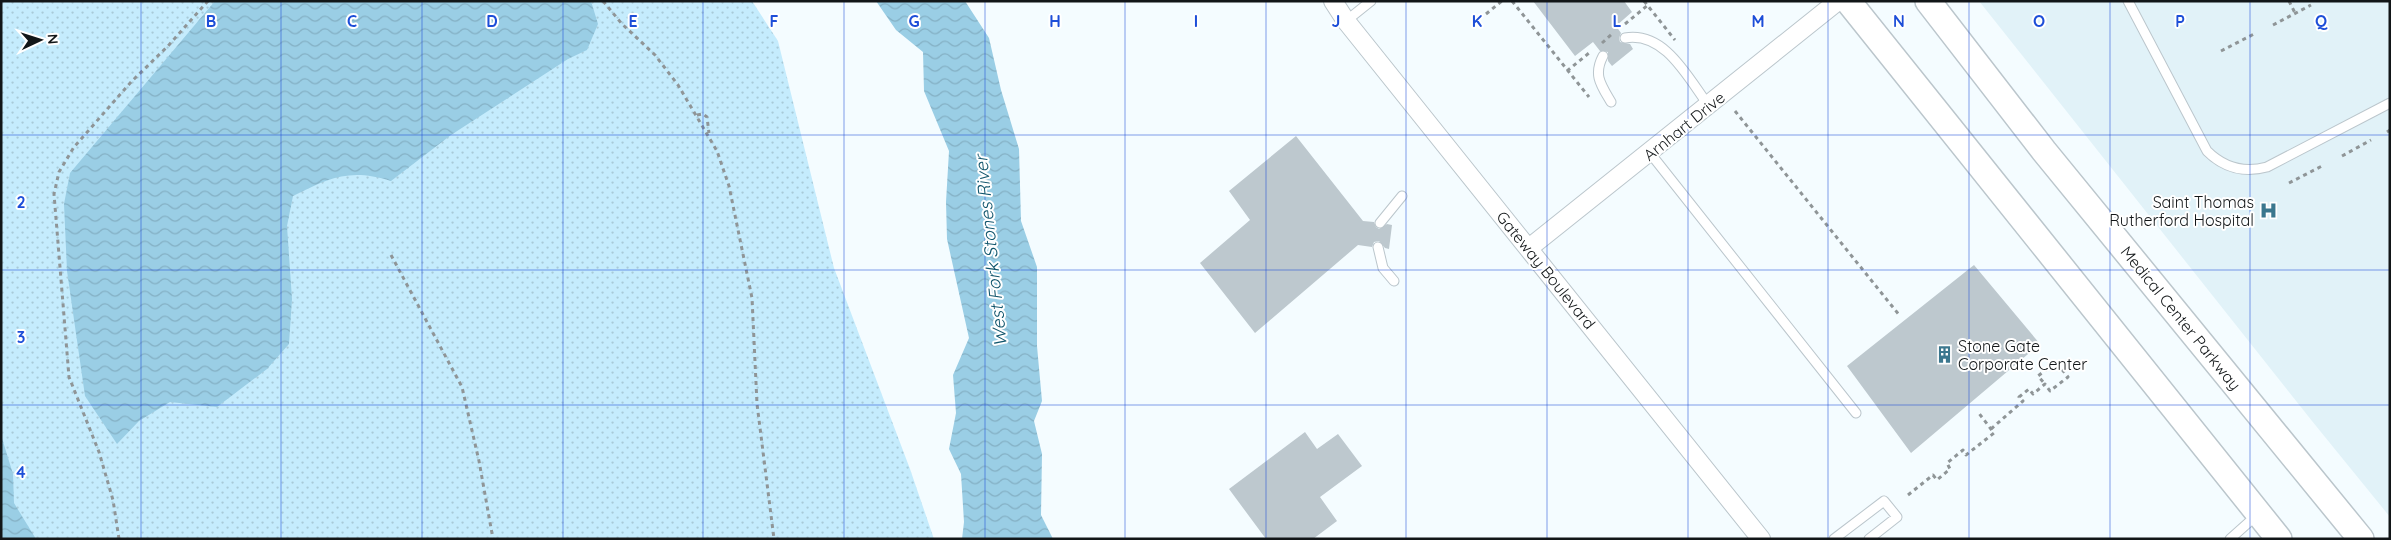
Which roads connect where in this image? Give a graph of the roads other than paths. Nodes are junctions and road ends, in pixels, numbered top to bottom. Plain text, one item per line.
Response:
1 (1332, 1) edge
2 (1370, 1) edge
3 (1838, 1) edge
4 (1848, 1) edge
5 (1928, 1) edge
6 (2128, 1) edge
7 (1346, 21) junction
8 (1625, 38) dead end
9 (1603, 56) dead end
10 (1611, 102) dead end
11 (2390, 103) edge
12 (1709, 106) junction
13 (1650, 153) junction
14 (1402, 196) dead end
15 (1380, 223) dead end
16 (1378, 247) dead end
17 (1529, 248) junction
18 (1394, 281) dead end
19 (1856, 413) dead end
20 (2259, 514) junction
21 (1761, 539) edge
22 (1834, 539) edge
23 (1870, 539) edge
24 (2230, 539) edge
25 (2279, 539) edge
26 (2361, 539) edge

1 - 7 street, Gateway Boulevard
2 - 7 lane
3 - 12 street, Arnhart Drive
4 - 20 main road
5 - 26 main road, Medical Center Parkway
6 - 11 lane
7 - 17 street, Gateway Boulevard
8 - 12 lane
9 - 10 lane
12 - 13 street, Arnhart Drive
13 - 17 street, Arnhart Drive
13 - 19 lane
14 - 15 lane
16 - 18 lane
17 - 21 street, Gateway Boulevard
20 - 24 lane
20 - 25 main road
22 - 23 lane

